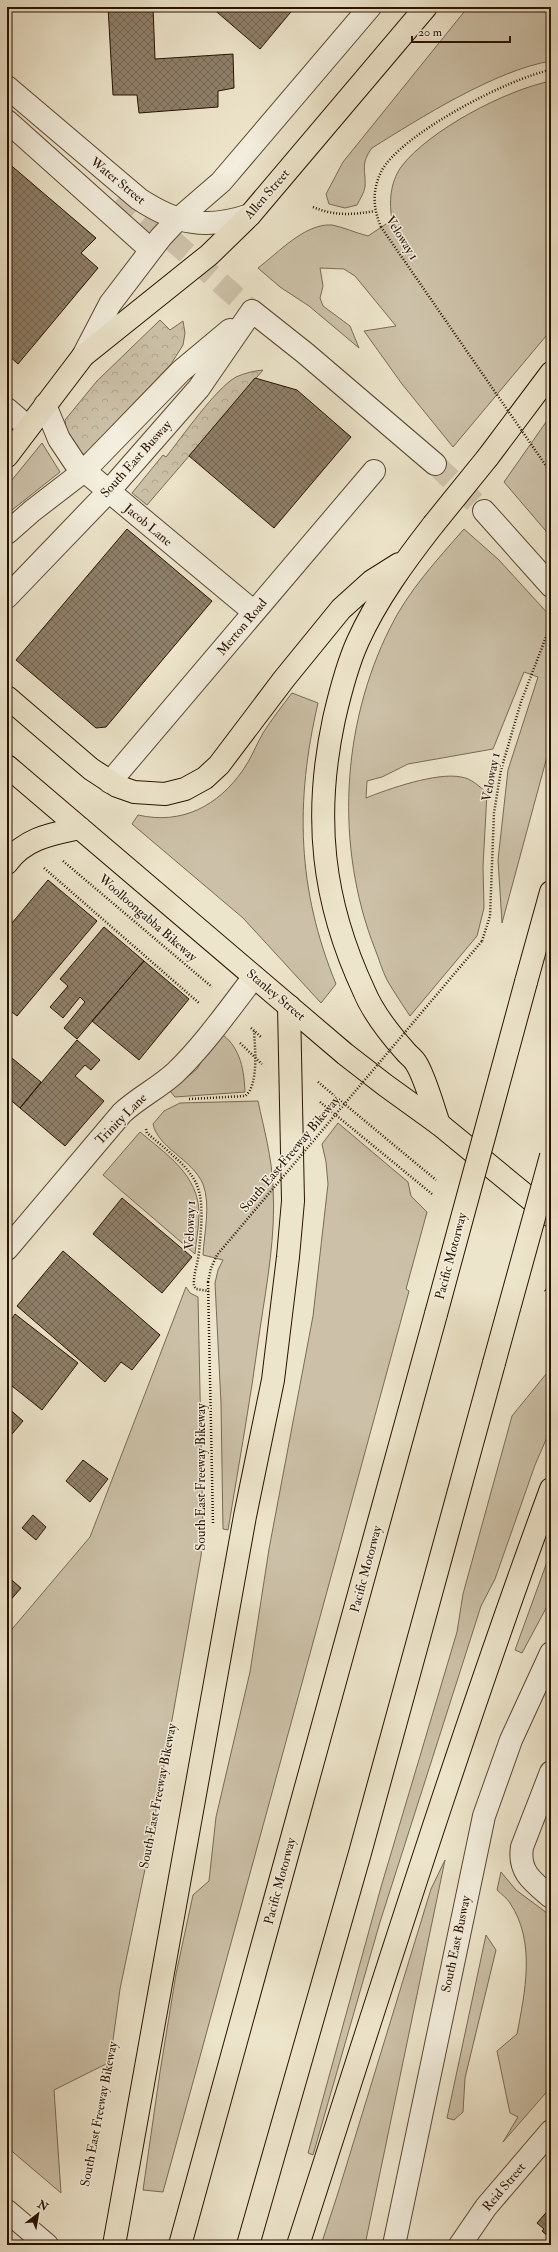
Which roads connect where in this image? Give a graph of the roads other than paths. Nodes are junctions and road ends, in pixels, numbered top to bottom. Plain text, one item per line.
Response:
1 (370, 7) edge
2 (426, 7) edge
3 (7, 87) edge
4 (7, 121) edge
5 (250, 215) junction
6 (177, 220) junction
7 (151, 250) junction
8 (252, 311) junction
9 (83, 356) junction
10 (551, 373) edge
11 (45, 405) junction
12 (7, 409) edge
13 (28, 427) junction
14 (7, 456) edge
15 (435, 464) tunnel mouth
16 (374, 471) dead end
17 (84, 472) junction
18 (108, 492) junction
19 (484, 511) tunnel mouth
20 (7, 533) edge
21 (407, 559) junction
22 (551, 586) edge
23 (7, 597) edge
24 (254, 612) junction
25 (7, 697) edge
26 (7, 766) edge
27 (110, 782) junction
28 (80, 828) junction
29 (20, 851) edge
30 (551, 892) edge
31 (254, 977) junction
32 (289, 1006) junction
33 (440, 1124) junction
34 (551, 1156) edge
35 (551, 1216) edge
36 (7, 1249) edge
37 (551, 1490) edge
38 (551, 1652) edge
39 (551, 1772) edge
40 (551, 1897) edge
41 (551, 2131) edge
42 (7, 2211) edge
43 (47, 2245) edge
44 (114, 2245) edge
45 (180, 2245) edge
46 (248, 2245) edge
47 (298, 2245) edge
48 (394, 2245) edge
49 (460, 2245) edge

1 - 6 street, Allen Street
2 - 5 main road, Allen Street
3 - 6 street, Water Street
4 - 7 street
5 - 6 street, Water Street
5 - 9 main road, Allen Street
6 - 7 street, Allen Street
7 - 9 street, Allen Street
8 - 15 street
8 - 17 street, South East Busway
8 - 18 street, South East Busway
9 - 11 main road, Allen Street
10 - 21 main road, bridge
11 - 13 main road, Allen Street
11 - 17 street, Jacob Lane
12 - 13 street
13 - 14 main road, Allen Street
16 - 24 street, Merton Road
17 - 18 street, Jacob Lane
17 - 20 street, South East Busway
18 - 23 street, South East Busway
18 - 24 street, Jacob Lane
19 - 22 street
21 - 27 main road
21 - 33 main road
24 - 27 street, Merton Road
25 - 27 main road
26 - 28 main road, Stanley Street
28 - 29 main road
28 - 31 main road, Stanley Street
30 - 45 main road, Pacific Motorway, bridge
31 - 32 main road, Stanley Street
31 - 36 street, Trinity Lane
32 - 33 main road, Stanley Street
32 - 44 main road
33 - 35 main road, Stanley Street
34 - 46 main road, bridge
37 - 47 main road
38 - 48 street, South East Busway
39 - 40 street
41 - 49 street, Reid Street
42 - 43 street

